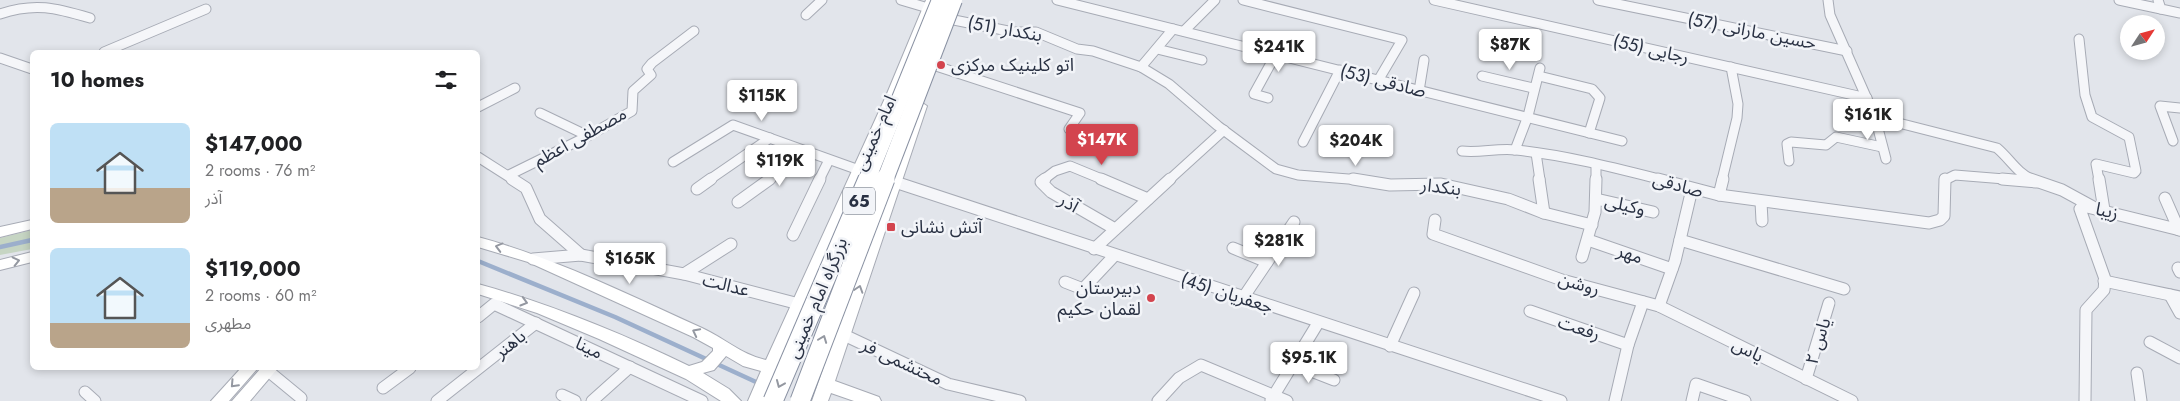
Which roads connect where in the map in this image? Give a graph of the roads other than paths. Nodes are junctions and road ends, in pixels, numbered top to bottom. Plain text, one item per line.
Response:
1 (822, 0) edge
2 (901, 0) edge
3 (954, 0) edge
4 (961, 0) edge
5 (1059, 0) edge
6 (1215, 0) edge
7 (1243, 0) edge
8 (1434, 0) edge
9 (1828, 0) edge
10 (2119, 0) edge
11 (2158, 0) edge
12 (1603, 1) edge
13 (933, 3) edge
14 (206, 9) dead end
15 (2161, 9) junction
16 (2180, 13) edge
17 (0, 14) edge
18 (806, 14) dead end
19 (90, 18) dead end
20 (954, 20) junction
21 (1173, 29) junction
22 (694, 31) dead end
23 (1184, 32) junction
24 (2079, 39) dead end
25 (1156, 49) junction
26 (109, 50) edge
27 (1846, 50) junction
28 (1276, 54) junction
29 (0, 58) edge
30 (1202, 60) dead end
31 (1424, 60) dead end
32 (936, 66) junction
33 (1141, 67) junction
34 (1732, 67) junction
35 (30, 68) edge
36 (1340, 70) junction
37 (1482, 76) dead end
38 (1379, 80) junction
39 (514, 88) dead end
40 (1533, 88) junction
41 (1419, 91) junction
42 (1268, 98) dead end
43 (1867, 98) junction
44 (480, 106) edge
45 (2180, 108) edge
46 (540, 113) dead end
47 (1528, 116) junction
48 (1875, 117) junction
49 (882, 118) junction
50 (916, 121) junction
51 (1069, 129) dead end
52 (1224, 130) junction
53 (1589, 133) junction
54 (588, 136) junction
55 (770, 138) junction
56 (1622, 141) dead end
57 (2173, 141) dead end
58 (1303, 142) dead end
59 (1882, 147) junction
60 (1515, 150) junction
61 (1462, 151) dead end
62 (808, 152) junction
63 (1536, 154) junction
64 (480, 158) edge
65 (1886, 159) dead end
66 (829, 160) junction
67 (1788, 161) dead end
68 (673, 162) dead end
69 (1596, 164) junction
70 (859, 170) junction
71 (509, 175) junction
72 (895, 182) junction
73 (2036, 182) junction
74 (697, 189) dead end
75 (1692, 189) junction
76 (1719, 195) junction
77 (2165, 198) dead end
78 (1148, 199) junction
79 (1596, 199) junction
80 (738, 202) dead end
81 (1761, 202) junction
82 (2099, 209) junction
83 (1654, 212) dead end
84 (1544, 213) junction
85 (1435, 220) dead end
86 (1762, 221) dead end
87 (1294, 222) dead end
88 (30, 225) edge
89 (1592, 225) junction
90 (1115, 229) junction
91 (2179, 230) edge
92 (0, 232) edge
93 (793, 235) dead end
94 (1588, 240) junction
95 (1680, 240) junction
96 (480, 243) edge
97 (731, 244) dead end
98 (1233, 248) dead end
99 (1094, 249) junction
100 (581, 255) junction
101 (1114, 256) junction
102 (1582, 257) dead end
103 (30, 258) edge
104 (534, 259) junction
105 (1267, 262) junction
106 (0, 265) edge
107 (1672, 269) junction
108 (684, 274) junction
109 (1065, 282) dead end
110 (2104, 282) junction
111 (1844, 289) dead end
112 (480, 290) edge
113 (1414, 293) dead end
114 (2175, 296) edge
115 (1243, 298) junction
116 (1643, 302) junction
117 (1829, 303) dead end
118 (799, 304) junction
119 (1659, 306) junction
120 (1530, 311) dead end
121 (2180, 313) edge
122 (480, 315) edge
123 (1318, 323) junction
124 (536, 324) junction
125 (844, 335) junction
126 (2150, 342) dead end
127 (720, 345) junction
128 (1628, 345) junction
129 (1390, 346) junction
130 (2180, 358) edge
131 (1293, 364) junction
132 (630, 367) junction
133 (771, 367) junction
134 (480, 368) edge
135 (248, 370) edge
136 (267, 370) edge
137 (269, 370) edge
138 (407, 370) edge
139 (477, 370) edge
140 (689, 372) junction
141 (2137, 373) dead end
142 (1806, 379) junction
143 (1334, 380) dead end
144 (827, 384) junction
145 (383, 388) dead end
146 (85, 392) dead end
147 (562, 395) dead end
148 (301, 398) dead end
149 (1272, 398) edge
150 (95, 401) edge
151 (218, 401) edge
152 (240, 401) edge
153 (437, 401) edge
154 (575, 401) edge
155 (592, 401) edge
156 (702, 401) edge
157 (733, 401) edge
158 (756, 401) edge
159 (773, 401) edge
160 (800, 401) edge
161 (820, 401) edge
162 (873, 401) edge
163 (1020, 401) edge
164 (1158, 401) edge
165 (1286, 401) edge
166 (1561, 401) edge
167 (1615, 401) edge
168 (1692, 401) edge
169 (1745, 401) edge
170 (1852, 401) edge
171 (2086, 401) edge
172 (2141, 401) edge

1 - 18 street
2 - 13 street
160 -> 3 highway, بزرگراه امام خمینی / 65, bridge
4 - 20 main road, امام خمینی
5 - 21 street, صادقی (53)
6 - 23 street
7 - 38 street
8 - 34 street, رجایی (55)
9 - 27 street
10 - 15 street
11 - 15 street
12 - 27 street, حسین مارانی (57)
13 - 49 main road, امام خمینی
13 -> 159 highway, بزرگراه امام خمینی / 65, bridge
14 - 26 street
15 - 16 street
17 - 19 street
20 - 32 main road, امام خمینی
20 - 33 street, بنکدار (51)
21 - 23 street, صادقی (53)
21 - 25 street
22 - 54 street, مصطفی اعظم
23 - 28 street, صادقی (53)
24 - 82 street
25 - 30 street
25 - 33 street
27 - 43 street
28 - 36 street, صادقی (53)
28 - 42 street
29 - 35 street
31 - 41 street
32 - 50 main road, امام خمینی
32 - 51 street
33 - 52 street, بنکدار
34 - 43 street, رجایی (55)
34 - 76 street
36 - 38 street, صادقی (53)
36 - 58 street
37 - 40 street
38 - 41 street, صادقی (53)
39 - 44 street
40 - 47 street
40 - 53 street
41 - 47 street, صادقی (53)
43 - 48 street
45 - 57 street
46 - 54 street
47 - 53 street, صادقی (53)
47 - 60 street
48 - 59 street
48 - 73 street
49 - 50 main road
49 - 70 main road, امام خمینی
50 - 72 main road, امام خمینی
52 - 78 street
52 - 84 street, بنکدار
53 - 56 street, صادقی (53)
54 - 71 street, مصطفی اعظم
55 - 62 street
55 - 68 street
55 - 74 street
59 - 65 street
59 - 67 street
60 - 61 street, صادقی
60 - 63 street, صادقی
62 - 66 street
62 - 80 street
63 - 69 street, صادقی
63 - 84 street
64 - 71 street
66 - 70 street
66 - 93 street
69 - 75 street, صادقی
69 - 79 street
70 - 118 main road, امام خمینی
71 - 100 street
72 - 99 street, جعفریان (45)
125 -> 72 main road, امام خمینی
73 - 81 street, صادقی
73 - 82 street
75 - 76 street, صادقی
75 - 95 street
76 - 81 street, صادقی
77 - 91 street
78 - 90 street
78 - 90 street, آذر
79 - 83 street, وکیلی
79 - 89 street
81 - 86 street
82 - 91 street, زیبا
82 - 110 street, زیبا
84 - 89 street, بنکدار
85 - 116 street, روشن
87 - 105 street
88 - 92 main road
89 - 94 street
90 - 99 street
94 - 102 street
94 - 107 street, مهر
95 - 107 street
95 - 111 street
104 -> 96 main road
97 - 108 street
98 - 105 street
99 - 101 street, جعفریان (45)
100 - 104 street, عدالت
100 - 108 street, عدالت
101 - 109 street
101 - 115 street, جعفریان (45)
106 -> 103 main road
127 -> 104 main road
105 - 115 street
107 - 119 street
108 - 118 street, عدالت
110 - 114 street
110 - 171 street
112 -> 140 main road
113 - 129 street
114 - 121 street
115 - 123 street, جعفریان (45)
116 - 119 street, یاس
116 - 128 street
117 - 142 street, یاس ۲
118 - 133 main road, امام خمینی
119 - 142 street, یاس
120 - 128 street, رفعت
122 - 124 street, مینا
123 - 129 street, جعفریان (45)
123 - 131 street
124 - 132 street, مینا
124 - 134 street, باهنر
125 - 144 main road, امام خمینی
125 - 163 street, محتشمی فر
126 - 130 street
127 - 133 main road
127 - 140 main road
128 - 167 street
129 - 166 street, جعفریان (45)
131 - 143 street
131 - 149 street
132 - 155 street
132 - 156 street, مینا
133 - 158 main road, امام خمینی
135 -> 151 main road
136 - 152 main road
137 - 148 street
138 - 145 street
139 - 153 street, باهنر
140 - 157 main road
141 - 172 street
142 - 170 street, یاس
144 - 161 main road, امام خمینی
144 - 162 main road
146 - 150 street
147 - 154 street
149 - 164 street
149 - 165 street
168 - 169 street

